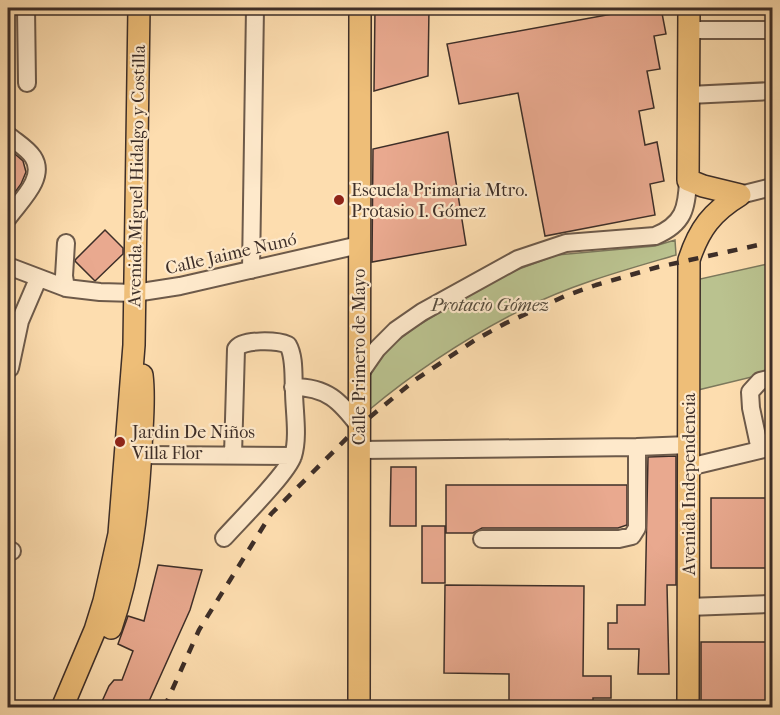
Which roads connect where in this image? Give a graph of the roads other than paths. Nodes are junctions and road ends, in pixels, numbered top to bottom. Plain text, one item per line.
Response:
1 (27, 8) edge
2 (139, 8) edge
3 (255, 8) edge
4 (360, 8) edge
5 (689, 8) edge
6 (689, 30) junction
7 (772, 30) edge
8 (27, 83) dead end
9 (772, 91) edge
10 (689, 95) junction
11 (8, 135) edge
12 (772, 187) edge
13 (688, 190) junction
14 (740, 195) junction
15 (8, 218) edge
16 (66, 243) dead end
17 (359, 245) junction
18 (8, 266) edge
19 (251, 270) junction
20 (38, 279) junction
21 (66, 288) junction
22 (135, 293) junction
23 (134, 345) junction
24 (10, 368) dead end
25 (361, 372) junction
26 (772, 378) edge
27 (293, 387) junction
28 (359, 426) junction
29 (689, 445) junction
30 (637, 447) junction
31 (766, 449) edge
32 (360, 450) junction
33 (141, 455) junction
34 (233, 456) junction
35 (293, 456) junction
36 (689, 466) junction
37 (224, 538) dead end
38 (482, 539) dead end
39 (772, 604) edge
40 (688, 607) junction
41 (62, 708) edge
42 (77, 708) edge
43 (359, 708) edge
44 (688, 708) edge

1 - 8 street
2 - 22 main road, Avenida Miguel Hidalgo y Costilla
3 - 19 street
4 - 17 main road, Calle Primero de Mayo
5 - 6 main road
6 - 7 street
6 - 10 main road
9 - 10 street
10 - 13 main road
11 - 15 street
12 - 14 street
13 - 14 main road
13 - 25 street
14 - 29 main road, Avenida Independencia
16 - 21 street
17 - 19 street, Calle Jaime Nunó
17 - 25 main road, Calle Primero de Mayo
18 - 20 street, Calle Jaime Nunó
19 - 22 street, Calle Jaime Nunó
20 - 21 street, Calle Jaime Nunó
20 - 24 street
21 - 22 street, Calle Jaime Nunó
22 - 23 main road, Avenida Miguel Hidalgo y Costilla
23 - 33 main road, Avenida Miguel Hidalgo y Costilla
23 - 41 main road, Avenida Miguel Hidalgo y Costilla
25 - 28 main road, Calle Primero de Mayo
26 - 31 street
27 - 28 street
27 - 34 street
27 - 35 street
28 - 32 main road, Calle Primero de Mayo
29 - 30 street
29 - 36 main road, Avenida Independencia
30 - 32 street
30 - 38 street
31 - 36 street
32 - 43 main road, Calle Primero de Mayo
33 - 34 street
33 - 42 main road, Avenida Miguel Hidalgo y Costilla
34 - 35 street
35 - 37 street
36 - 40 main road, Avenida Independencia
39 - 40 street
40 - 44 main road, Avenida Independencia

